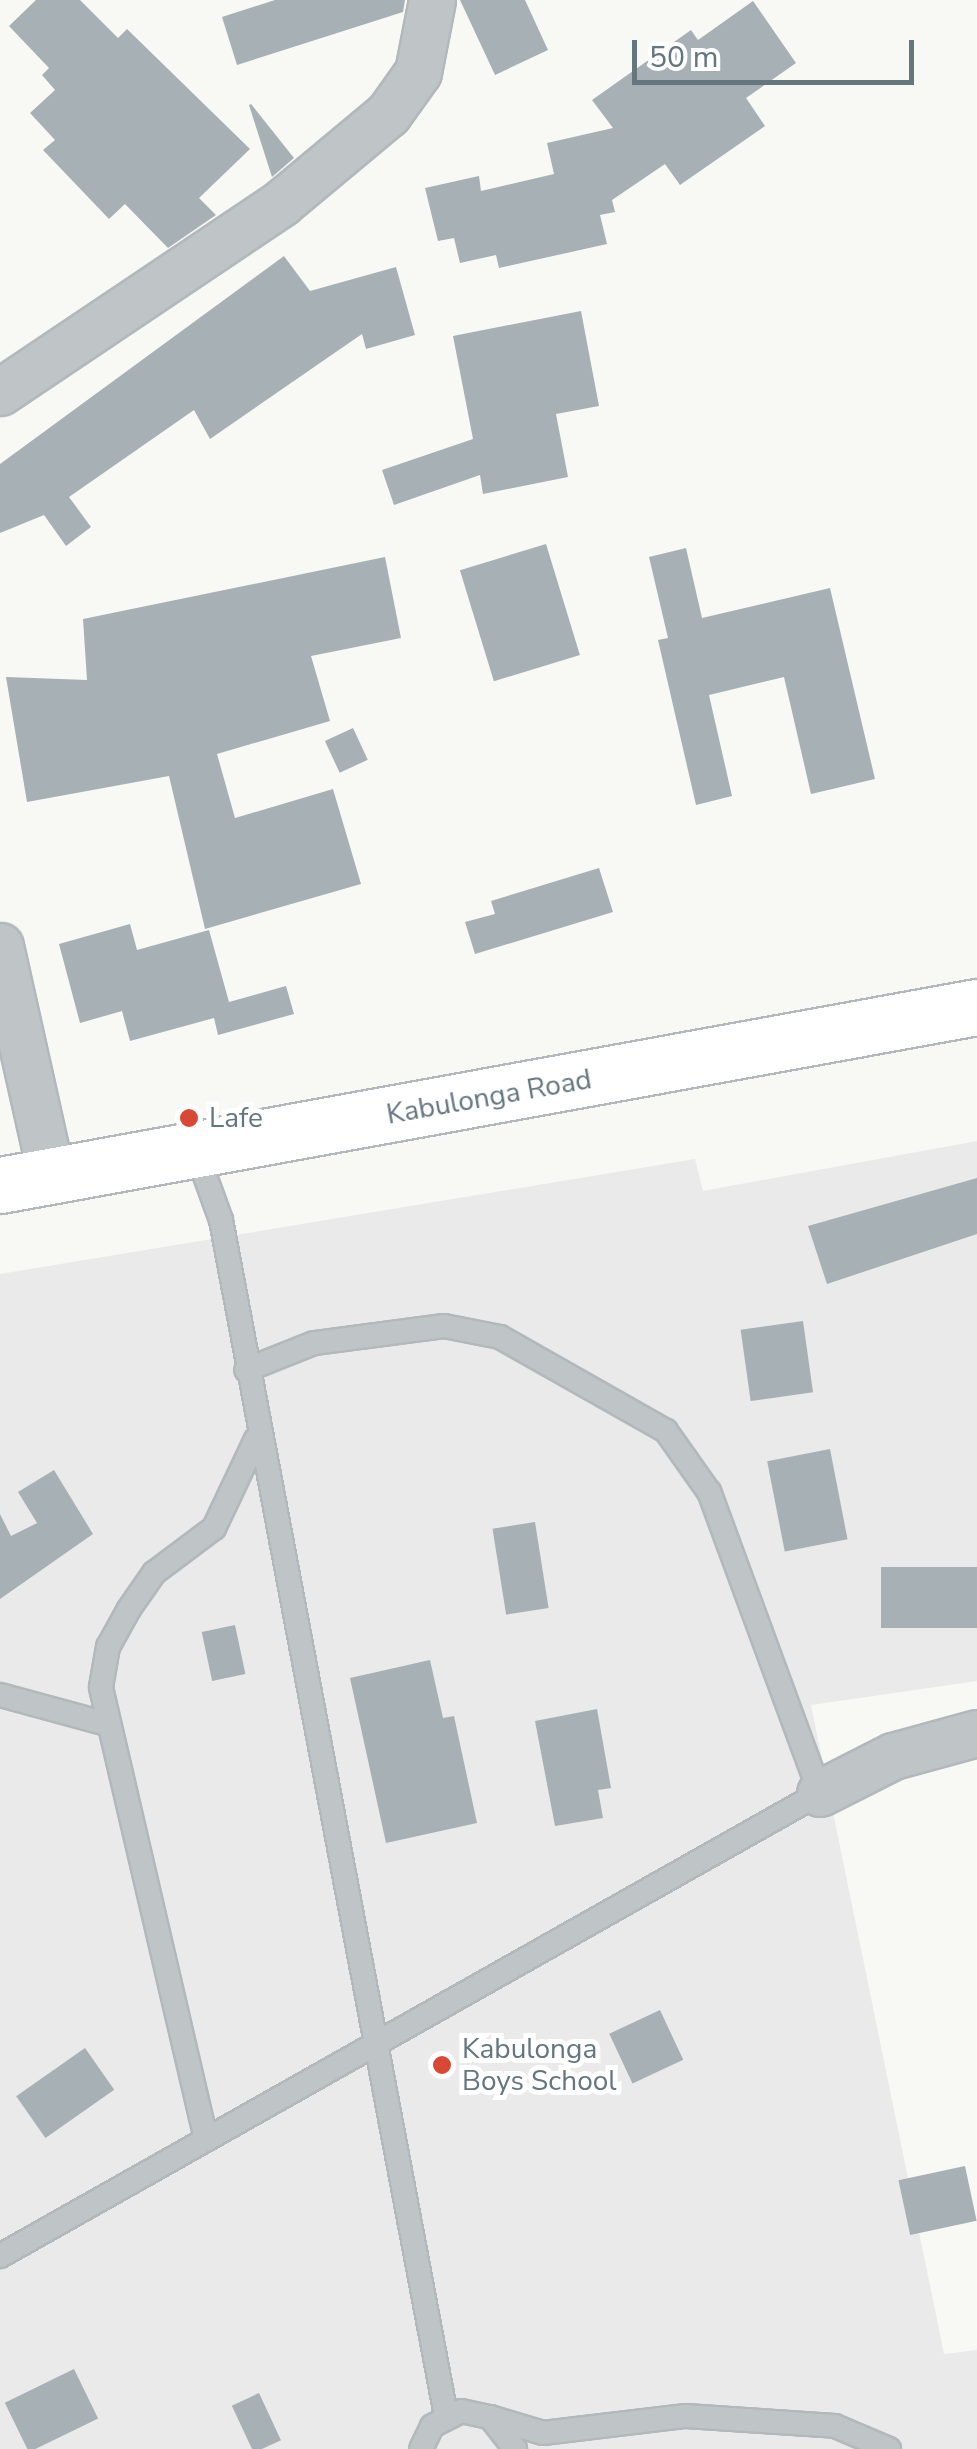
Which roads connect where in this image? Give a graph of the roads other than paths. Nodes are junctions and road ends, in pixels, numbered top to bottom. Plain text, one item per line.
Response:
1 (432, 0) edge
2 (0, 392) edge
3 (0, 946) edge
4 (977, 1006) edge
5 (196, 1151) junction
6 (26, 1180) edge
7 (246, 1370) junction
8 (256, 1439) junction
9 (0, 1696) edge
10 (102, 1723) junction
11 (977, 1732) edge
12 (820, 1793) junction
13 (381, 2049) junction
14 (206, 2139) junction
15 (0, 2256) edge
16 (446, 2415) junction
17 (490, 2417) junction
18 (537, 2441) edge
19 (421, 2449) edge
20 (515, 2449) edge
21 (888, 2449) edge

1 - 2 street
3 - 6 street
4 - 5 main road, Kabulonga Road
5 - 6 main road, Kabulonga Road
5 - 7 lane
7 - 8 lane
7 - 12 lane
8 - 10 lane
8 - 13 lane
9 - 10 lane
10 - 14 lane
11 - 12 street
12 - 13 lane
13 - 14 lane
13 - 16 lane
14 - 15 lane
16 - 17 lane
16 - 19 lane
17 - 18 lane
17 - 20 lane
18 - 21 lane

